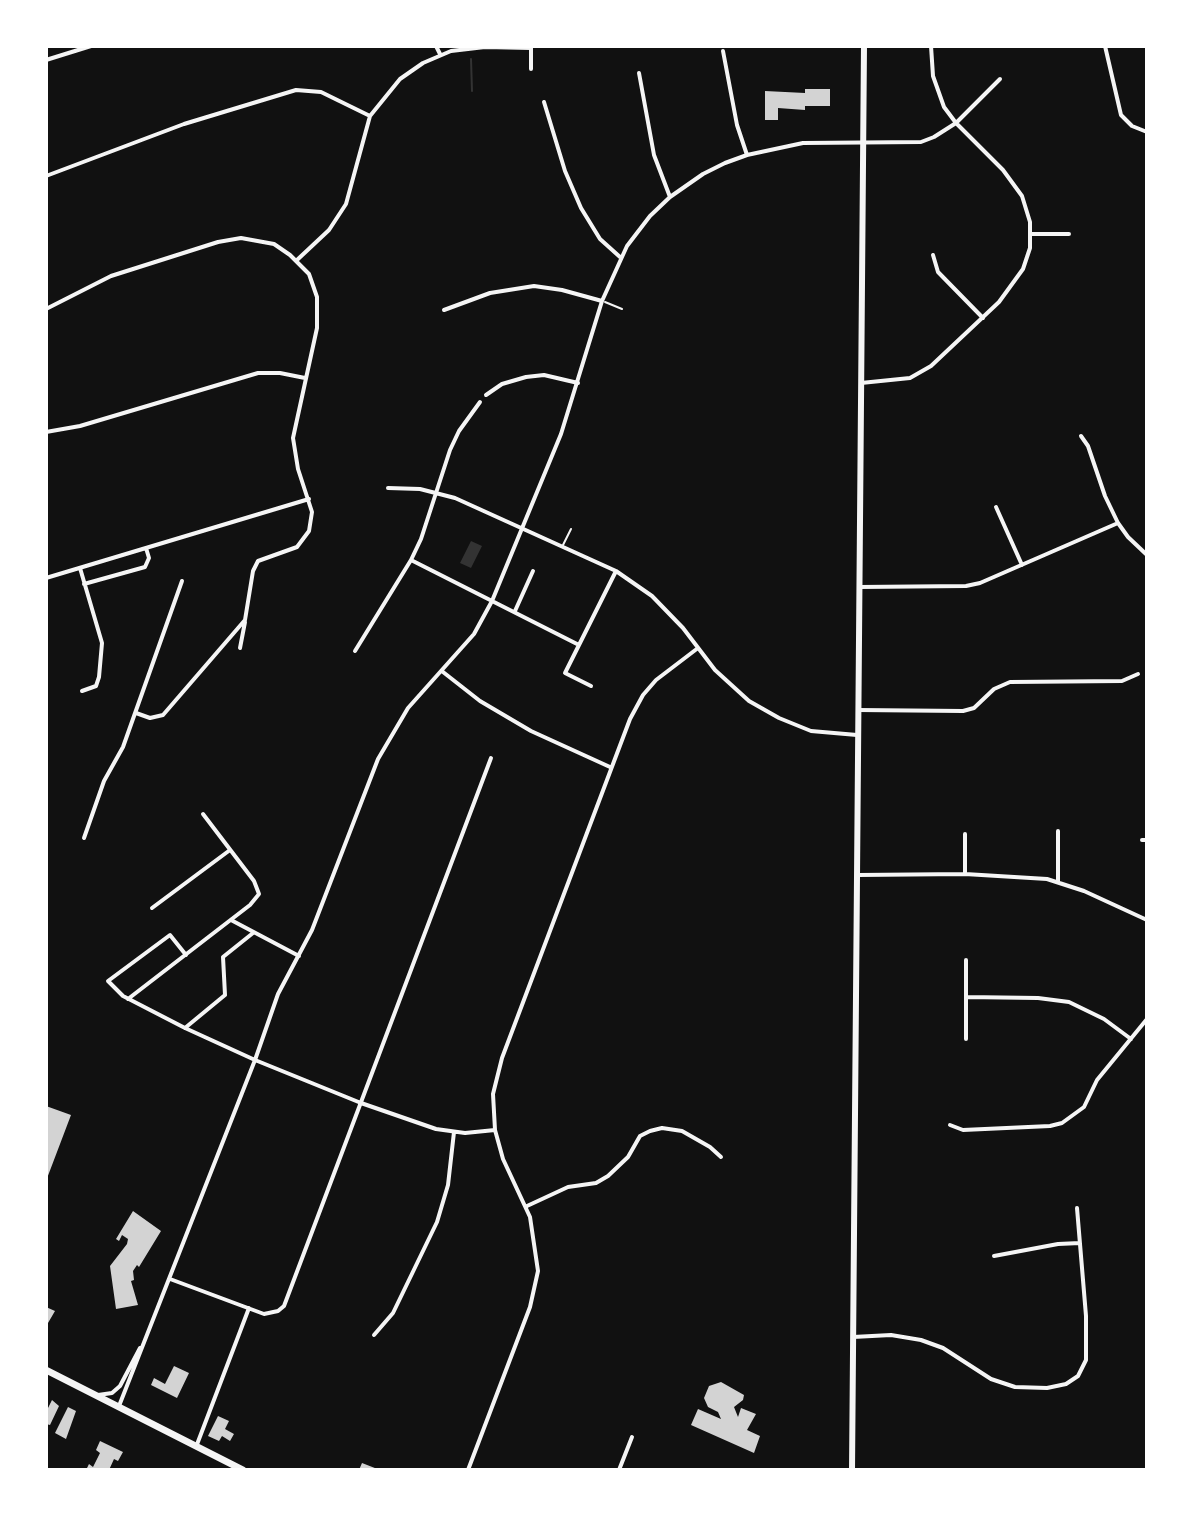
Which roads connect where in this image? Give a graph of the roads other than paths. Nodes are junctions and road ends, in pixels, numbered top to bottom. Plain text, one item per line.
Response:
1 (91, 46) edge
2 (436, 46) edge
3 (864, 46) edge
4 (931, 46) edge
5 (1105, 46) edge
6 (531, 47) edge
7 (723, 51) dead end
8 (440, 54) junction
9 (46, 60) edge
10 (531, 69) dead end
11 (639, 73) dead end
12 (1000, 79) dead end
13 (544, 102) dead end
14 (370, 116) junction
15 (956, 123) junction
16 (1147, 132) edge
17 (863, 143) junction
18 (747, 155) junction
19 (46, 176) edge
20 (670, 197) junction
21 (1031, 234) junction
22 (1069, 234) dead end
23 (933, 255) dead end
24 (620, 257) junction
25 (297, 260) junction
26 (602, 301) junction
27 (46, 309) edge
28 (622, 309) dead end
29 (444, 310) dead end
30 (983, 318) junction
31 (305, 378) junction
32 (578, 383) junction
33 (861, 383) junction
34 (486, 395) dead end
35 (480, 402) dead end
36 (46, 432) edge
37 (1081, 436) dead end
38 (388, 488) dead end
39 (436, 492) junction
40 (309, 499) junction
41 (996, 507) dead end
42 (1118, 523) junction
43 (523, 528) junction
44 (571, 529) dead end
45 (563, 547) junction
46 (146, 548) junction
47 (1147, 555) edge
48 (411, 560) junction
49 (1022, 565) junction
50 (80, 568) junction
51 (533, 571) dead end
52 (616, 571) junction
53 (46, 578) edge
54 (182, 581) dead end
55 (84, 584) junction
56 (859, 587) junction
57 (492, 601) junction
58 (515, 611) junction
59 (245, 620) junction
60 (579, 645) junction
61 (240, 648) dead end
62 (698, 648) junction
63 (355, 651) dead end
64 (443, 672) junction
65 (1138, 674) dead end
66 (591, 686) dead end
67 (82, 691) dead end
68 (858, 710) junction
69 (136, 713) junction
70 (857, 735) junction
71 (491, 758) dead end
72 (610, 767) junction
73 (203, 814) dead end
74 (1058, 831) dead end
75 (965, 834) dead end
76 (84, 838) dead end
77 (230, 850) junction
78 (965, 874) junction
79 (856, 875) junction
80 (1058, 882) junction
81 (152, 908) dead end
82 (231, 920) junction
83 (1147, 920) edge
84 (253, 933) junction
85 (186, 955) junction
86 (299, 956) junction
87 (966, 960) dead end
88 (966, 997) junction
89 (128, 999) junction
90 (1147, 1019) edge
91 (185, 1028) junction
92 (966, 1039) dead end
93 (1131, 1039) junction
94 (255, 1060) junction
95 (361, 1103) junction
96 (950, 1125) dead end
97 (495, 1130) junction
98 (454, 1132) junction
99 (721, 1157) dead end
100 (526, 1206) junction
101 (1077, 1208) dead end
102 (1080, 1243) junction
103 (994, 1256) dead end
104 (170, 1279) junction
105 (249, 1308) junction
106 (374, 1335) dead end
107 (853, 1337) junction
108 (141, 1347) junction
109 (46, 1370) edge
110 (95, 1396) junction
111 (118, 1408) junction
112 (632, 1437) dead end
113 (196, 1447) junction
114 (243, 1470) edge
115 (468, 1470) edge
116 (619, 1470) edge
117 (852, 1470) edge

1 - 9 street
2 - 8 street
3 - 17 main road
4 - 15 street
5 - 16 street
6 - 8 street
6 - 10 street
7 - 18 street
8 - 14 street
11 - 20 street
12 - 15 street
13 - 24 street
14 - 19 street
14 - 25 street
15 - 17 street
15 - 21 street
17 - 18 street
17 - 33 main road
18 - 20 street
20 - 24 street
21 - 22 street
21 - 30 street
23 - 30 street
24 - 26 street
25 - 27 street
25 - 31 street
26 - 28 lane
26 - 29 street
26 - 32 street
30 - 33 street
31 - 36 street
31 - 40 street
32 - 34 street
32 - 43 street
33 - 56 main road
35 - 39 street
37 - 42 street
38 - 39 street
39 - 43 street
39 - 48 street
40 - 46 street
40 - 59 street
41 - 49 street
42 - 47 street
42 - 49 street
43 - 45 street
43 - 57 street
44 - 45 lane
45 - 52 street
46 - 50 street
46 - 55 street
48 - 57 street
48 - 63 street
49 - 56 street
50 - 53 street
50 - 55 street
51 - 58 street
52 - 60 street
52 - 62 street
54 - 69 street
55 - 67 street
56 - 68 main road
57 - 58 street
57 - 64 street
58 - 60 street
59 - 61 street
59 - 69 street
60 - 66 street
62 - 70 street
62 - 72 street
64 - 72 street
64 - 86 street
65 - 68 street
68 - 70 main road
69 - 76 street
70 - 79 main road
71 - 95 street
72 - 97 street
73 - 77 street
74 - 80 street
75 - 78 street
77 - 81 street
77 - 82 street
78 - 79 street
78 - 80 street
79 - 107 main road
80 - 83 street
82 - 84 street
82 - 85 street
84 - 86 street
84 - 91 street
85 - 89 street
85 - 89 street
86 - 94 street
87 - 88 street
88 - 92 street
88 - 93 street
89 - 91 street
90 - 93 street
91 - 94 street
93 - 96 street
94 - 95 street
94 - 104 street
95 - 98 street
95 - 105 street
97 - 98 street
97 - 100 street
98 - 106 street
99 - 100 street
100 - 115 street
101 - 102 street
102 - 103 street
102 - 107 street
104 - 105 street
104 - 108 street
105 - 113 street
107 - 117 main road
108 - 110 street
108 - 111 street
109 - 110 highway
110 - 111 highway
111 - 113 highway
112 - 116 street
113 - 114 highway

